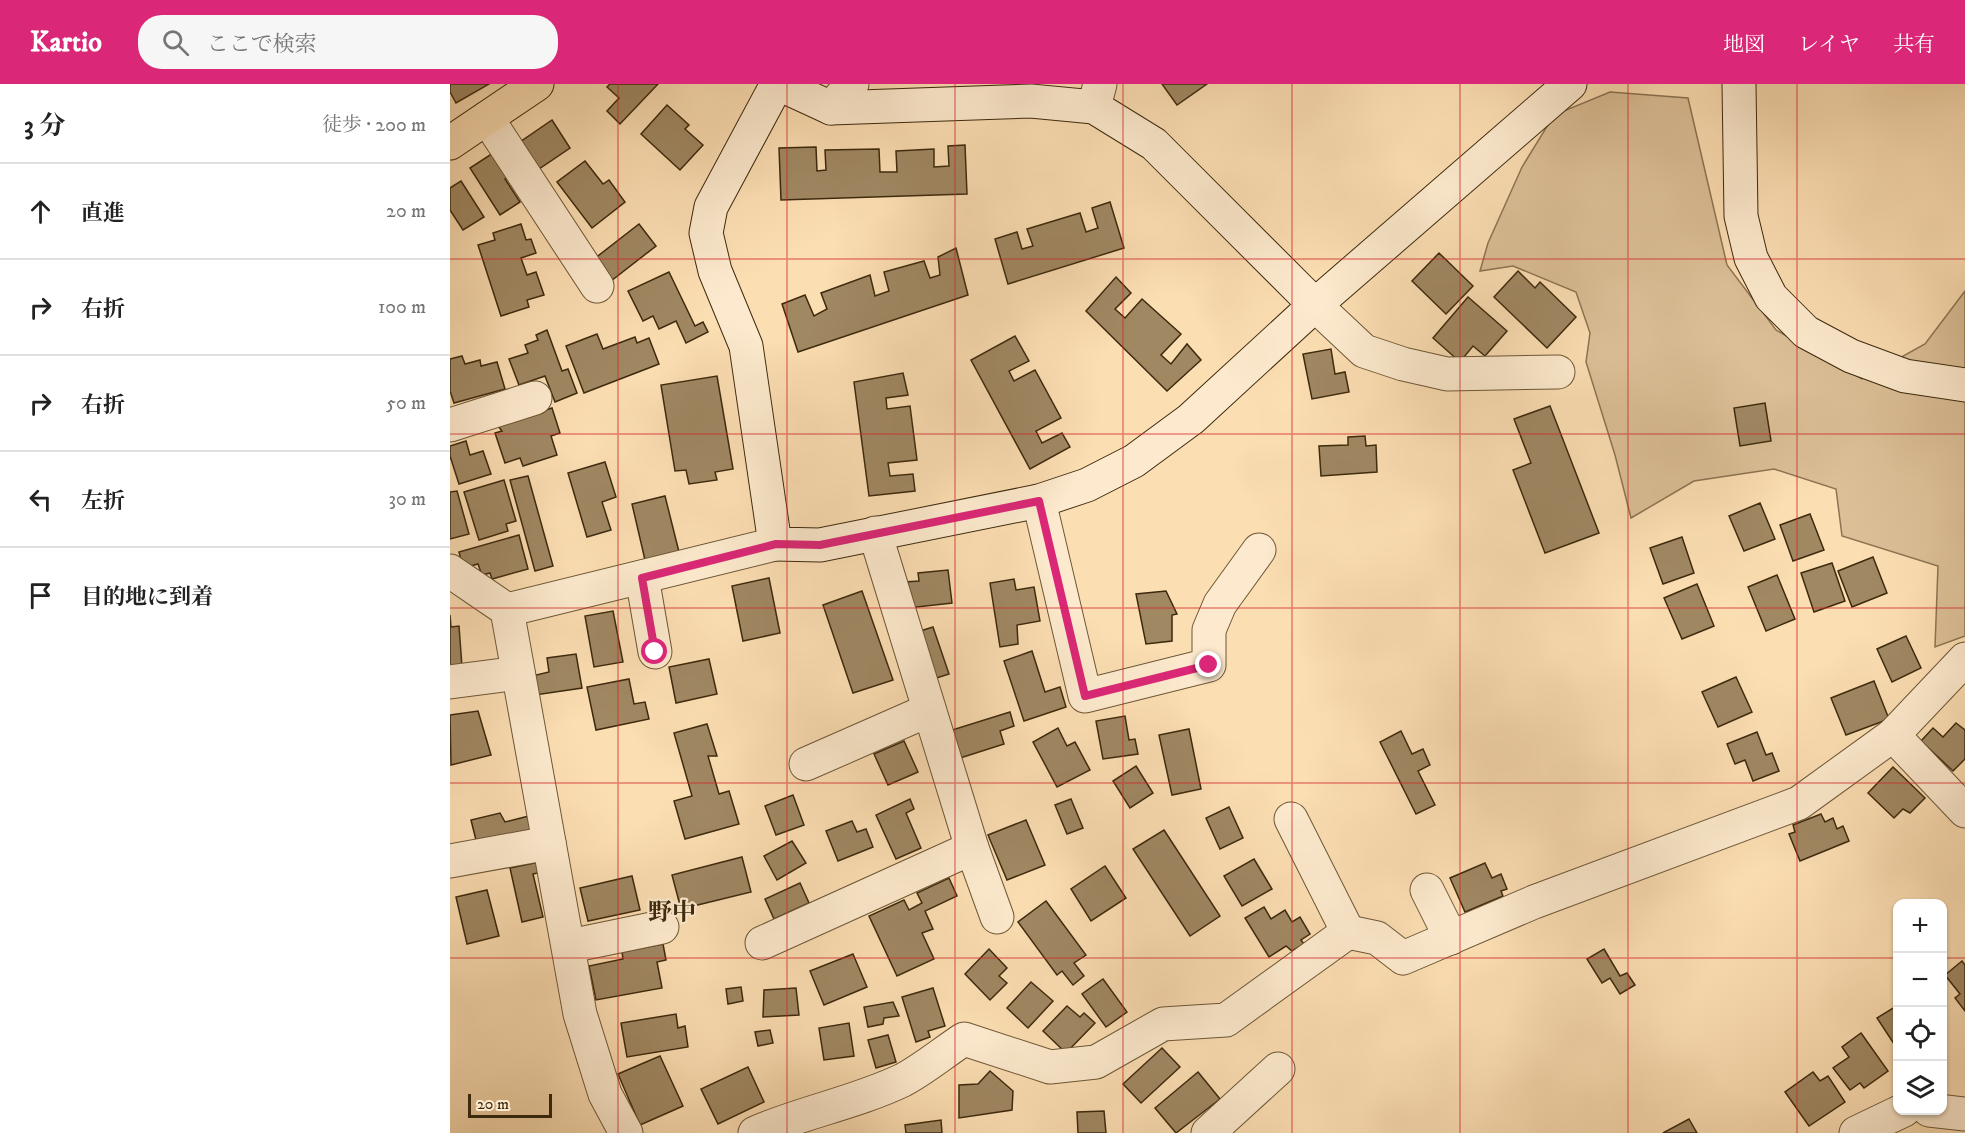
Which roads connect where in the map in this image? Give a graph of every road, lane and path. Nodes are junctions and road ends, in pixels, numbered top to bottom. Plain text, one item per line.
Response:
1 (537, 84) edge
2 (778, 84) edge
3 (852, 84) edge
4 (1570, 84) edge
5 (1739, 84) edge
6 (1097, 96) edge
7 (831, 108) junction
8 (487, 118) junction
9 (450, 143) edge
10 (597, 286) dead end
11 (1315, 304) junction
12 (1558, 372) dead end
13 (1965, 385) edge
14 (535, 398) dead end
15 (450, 424) edge
16 (1039, 501) junction
17 (875, 533) junction
18 (776, 544) junction
19 (1259, 550) dead end
20 (450, 571) edge
21 (642, 578) junction
22 (507, 610) junction
23 (655, 652) dead end
24 (1965, 659) edge
25 (518, 672) junction
26 (450, 682) edge
27 (929, 710) junction
28 (1893, 735) junction
29 (806, 764) dead end
30 (1965, 811) edge
31 (1291, 819) dead end
32 (549, 843) junction
33 (972, 848) junction
34 (450, 861) edge
35 (1427, 890) dead end
36 (997, 918) dead end
37 (662, 927) dead end
38 (1348, 932) junction
39 (1450, 938) junction
40 (762, 943) dead end
41 (570, 946) junction
42 (1278, 1069) dead end
43 (1947, 1112) edge
44 (1965, 1114) edge
45 (1894, 1115) edge
46 (1221, 1129) edge
47 (626, 1133) edge
48 (755, 1133) edge
49 (1856, 1133) edge

1 - 8 main road
2 - 7 street
2 - 18 street
3 - 7 street
4 - 11 street
5 - 13 street
6 - 7 street
6 - 11 street
8 - 9 main road
8 - 10 street
11 - 12 street
11 - 16 street
14 - 15 street
16 - 17 street
16 - 19 street
17 - 18 street
17 - 27 street
18 - 21 street
20 - 22 street
21 - 22 street
21 - 23 street
22 - 25 street
24 - 28 street
25 - 26 street
25 - 32 street
27 - 29 street
27 - 33 street
28 - 30 street
28 - 39 street
31 - 38 street
32 - 34 street
32 - 41 street
33 - 36 street
33 - 40 street
35 - 39 street
37 - 41 street
38 - 39 street
38 - 48 street
41 - 47 street
42 - 46 street
43 - 44 street
45 - 49 street

